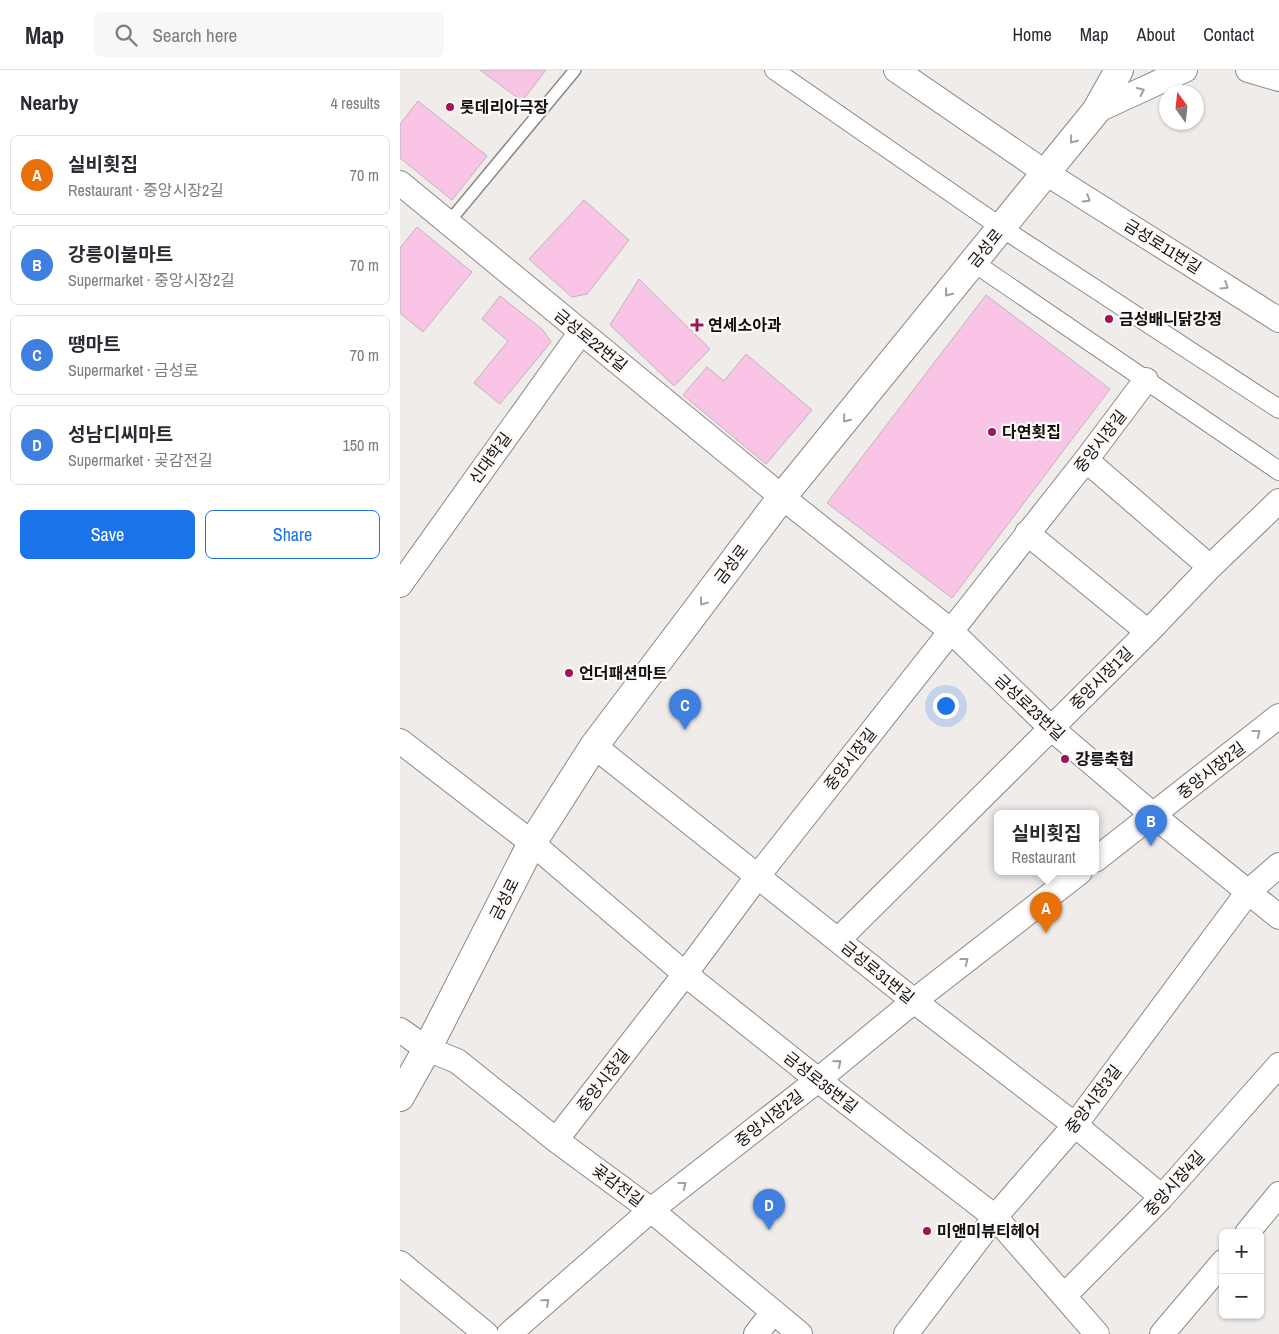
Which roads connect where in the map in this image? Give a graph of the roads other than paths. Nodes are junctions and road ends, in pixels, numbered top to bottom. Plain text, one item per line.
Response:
1 (575, 70) edge
2 (774, 70) edge
3 (896, 70) edge
4 (1119, 70) edge
5 (1185, 70) edge
6 (1248, 70) edge
7 (1279, 79) edge
8 (1096, 112) junction
9 (1046, 173) junction
10 (400, 183) edge
11 (448, 223) junction
12 (1002, 228) junction
13 (973, 262) junction
14 (1279, 320) edge
15 (581, 332) junction
16 (1146, 380) junction
17 (1279, 409) edge
18 (1086, 460) junction
19 (1279, 471) edge
20 (782, 497) junction
21 (1279, 501) edge
22 (1027, 533) junction
23 (1210, 567) junction
24 (400, 584) edge
25 (952, 631) junction
26 (1148, 632) junction
27 (1279, 716) edge
28 (1052, 728) junction
29 (400, 741) edge
30 (594, 746) junction
31 (1153, 815) junction
32 (532, 843) junction
33 (1099, 857) edge
34 (1279, 865) edge
35 (1076, 875) edge
36 (757, 877) junction
37 (1248, 892) junction
38 (1279, 917) edge
39 (838, 940) junction
40 (685, 974) junction
41 (914, 1001) junction
42 (400, 1030) edge
43 (428, 1049) junction
44 (1279, 1065) edge
45 (818, 1080) junction
46 (400, 1097) edge
47 (1074, 1125) junction
48 (556, 1140) junction
49 (1279, 1194) edge
50 (1162, 1198) junction
51 (651, 1210) junction
52 (995, 1217) junction
53 (1250, 1229) edge
54 (400, 1263) edge
55 (1219, 1267) edge
56 (1064, 1296) junction
57 (773, 1312) junction
58 (486, 1334) edge
59 (510, 1334) edge
60 (756, 1334) edge
61 (800, 1334) edge
62 (906, 1334) edge
63 (1097, 1334) edge
64 (1162, 1334) edge

1 - 11 lane
2 - 12 street
3 - 9 street, 금성로11번길
4 - 8 street, 금성로
8 -> 5 street
6 - 7 street
8 -> 9 street, 금성로
9 - 12 street, 금성로
9 -> 14 street, 금성로11번길
10 - 11 street, 금성로22번길
11 - 15 street, 금성로22번길
12 - 13 street, 금성로
12 - 17 street
13 - 16 street
13 -> 20 street, 금성로
15 - 20 street, 금성로22번길
15 - 24 street, 신대학길
16 - 18 street, 중앙시장길
16 - 19 street
18 - 22 street, 중앙시장길
18 - 23 street
20 - 25 street, 금성로23번길
20 -> 30 street, 금성로
21 - 23 street, 중앙시장1길
22 - 25 street, 중앙시장길
22 - 26 street
23 - 26 street, 중앙시장1길
25 - 28 street, 금성로23번길
25 - 36 street, 중앙시장길
26 - 28 street, 중앙시장1길
31 -> 27 street, 중앙시장2길
28 - 31 street, 금성로23번길
28 - 39 street, 중앙시장1길
29 - 32 street, 금성로35번길
30 - 32 street, 금성로
30 - 36 street, 금성로31번길
31 - 33 street, 중앙시장2길
31 - 37 street, 금성로23번길
32 - 40 street, 금성로35번길
32 - 43 street, 금성로
34 - 37 street, 중앙시장3길
41 -> 35 street, 중앙시장2길
36 - 39 street, 금성로31번길
36 - 40 street, 중앙시장길
37 - 38 street, 금성로23번길
37 - 47 street, 중앙시장3길
39 - 41 street, 금성로31번길
40 - 45 street, 금성로35번길
40 - 48 street, 중앙시장길
45 -> 41 street, 중앙시장2길
41 - 47 street, 금성로31번길
42 - 43 street, 곶감전길
43 - 46 street, 금성로
43 - 48 street, 곶감전길
44 - 50 street, 중앙시장4길
51 -> 45 street, 중앙시장2길
45 - 52 street, 금성로35번길
47 - 50 street, 금성로31번길
47 - 52 street, 중앙시장3길
48 - 51 street, 곶감전길
49 - 53 street
50 - 56 street, 중앙시장4길
51 - 57 street, 곶감전길
59 -> 51 street, 중앙시장2길
52 - 56 street, 금성로35번길
52 - 62 street, 중앙시장3길
54 - 58 street
55 - 64 street
56 - 63 street, 금성로35번길
57 - 60 street
57 - 61 street, 곶감전길

